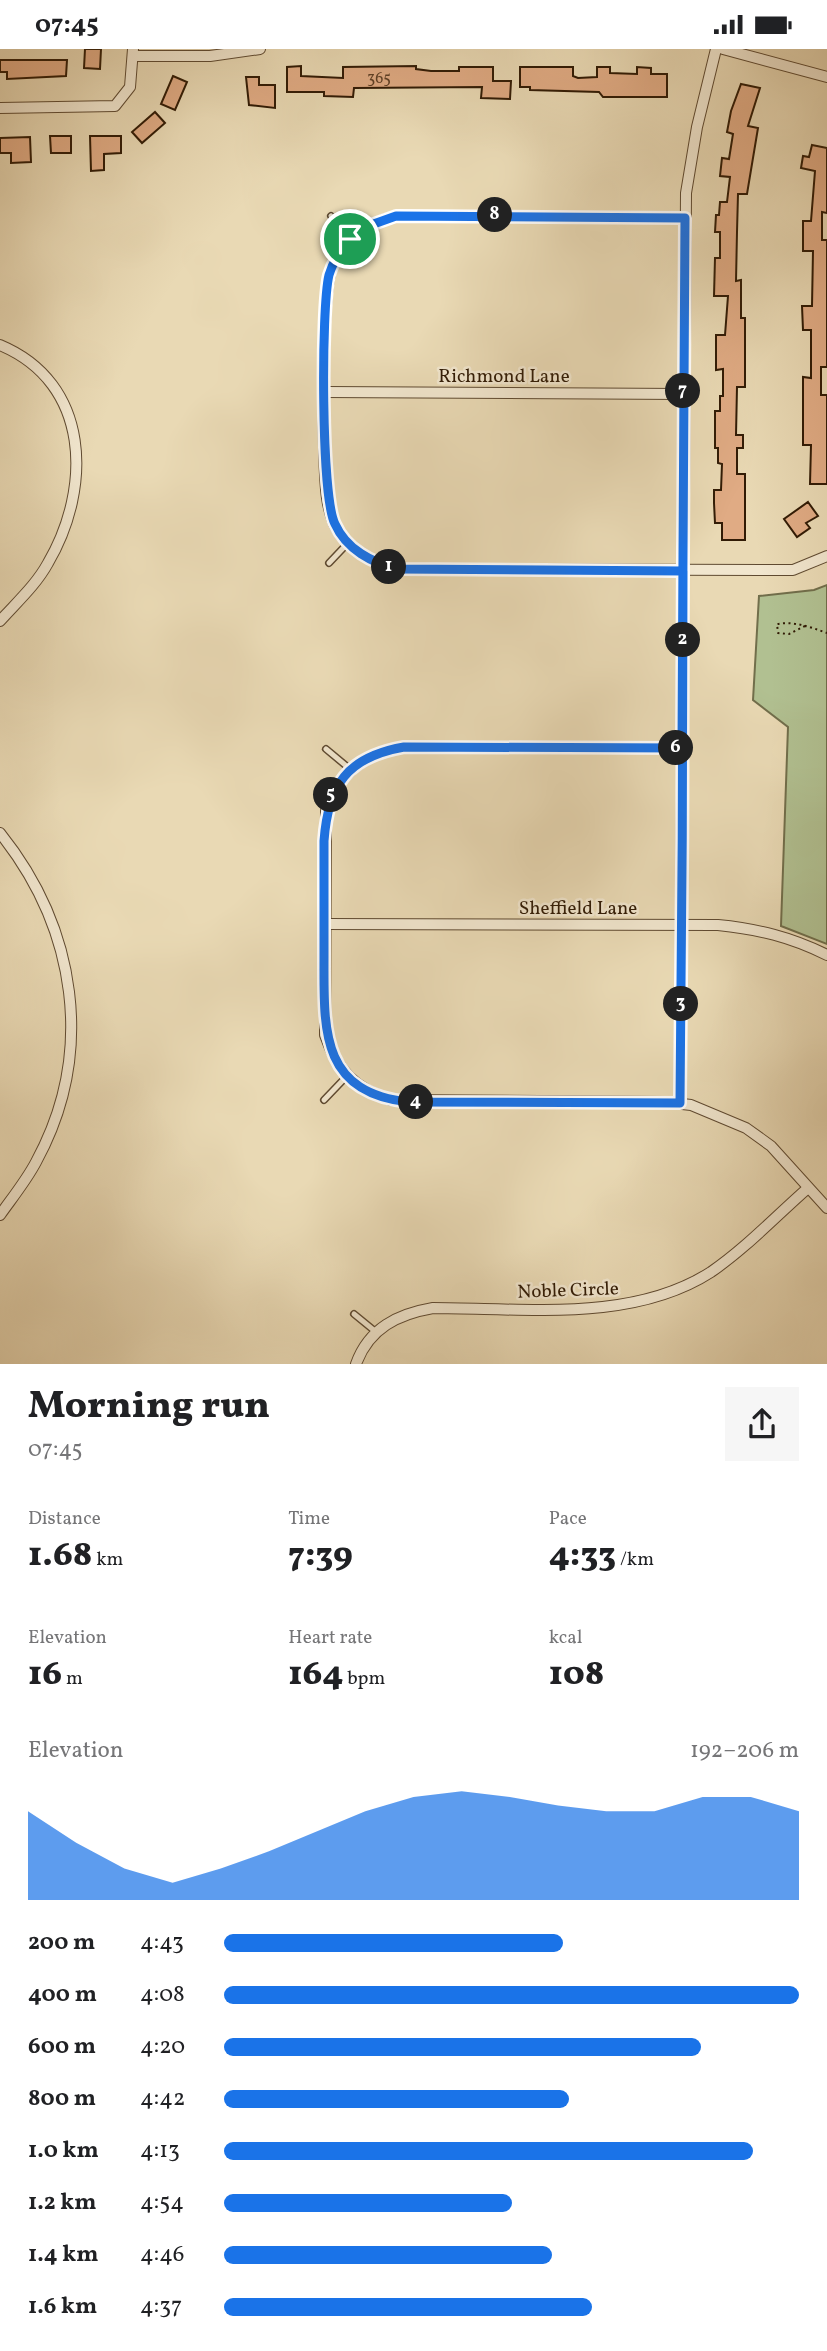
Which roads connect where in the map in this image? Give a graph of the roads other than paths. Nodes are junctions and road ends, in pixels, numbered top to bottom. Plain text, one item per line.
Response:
1 (260, 49) edge
2 (716, 49) edge
3 (723, 49) edge
4 (248, 51) edge
5 (133, 53) edge
6 (827, 77) edge
7 (0, 108) edge
8 (331, 216) dead end
9 (685, 218) junction
10 (350, 239) junction
11 (0, 345) edge
12 (326, 392) junction
13 (682, 394) junction
14 (348, 543) junction
15 (827, 556) edge
16 (329, 563) dead end
17 (683, 571) junction
18 (0, 621) edge
19 (682, 748) junction
20 (326, 749) dead end
21 (350, 769) junction
22 (0, 833) edge
23 (324, 924) junction
24 (682, 926) junction
25 (827, 955) edge
26 (346, 1077) junction
27 (324, 1100) dead end
28 (680, 1103) junction
29 (808, 1188) junction
30 (827, 1208) edge
31 (0, 1215) edge
32 (354, 1314) dead end
33 (376, 1333) junction
34 (356, 1364) edge

1 - 4 street
2 - 9 street
3 - 6 street
4 - 5 street
5 - 7 street
8 - 10 lane
9 - 10 street
9 - 13 street
10 - 12 street
11 - 18 street
12 - 13 street, Richmond Lane
12 - 14 street
13 - 17 street
14 - 16 lane
14 - 17 street
15 - 17 street
17 - 19 street
19 - 21 street
19 - 24 street
20 - 21 lane
21 - 23 street
22 - 31 street
23 - 24 street, Sheffield Lane
23 - 26 street
24 - 25 street, Sheffield Lane
24 - 28 street
26 - 27 lane
26 - 28 street
28 - 29 street
29 - 30 street
29 - 33 street, Noble Circle
32 - 33 lane
33 - 34 street, Noble Circle

